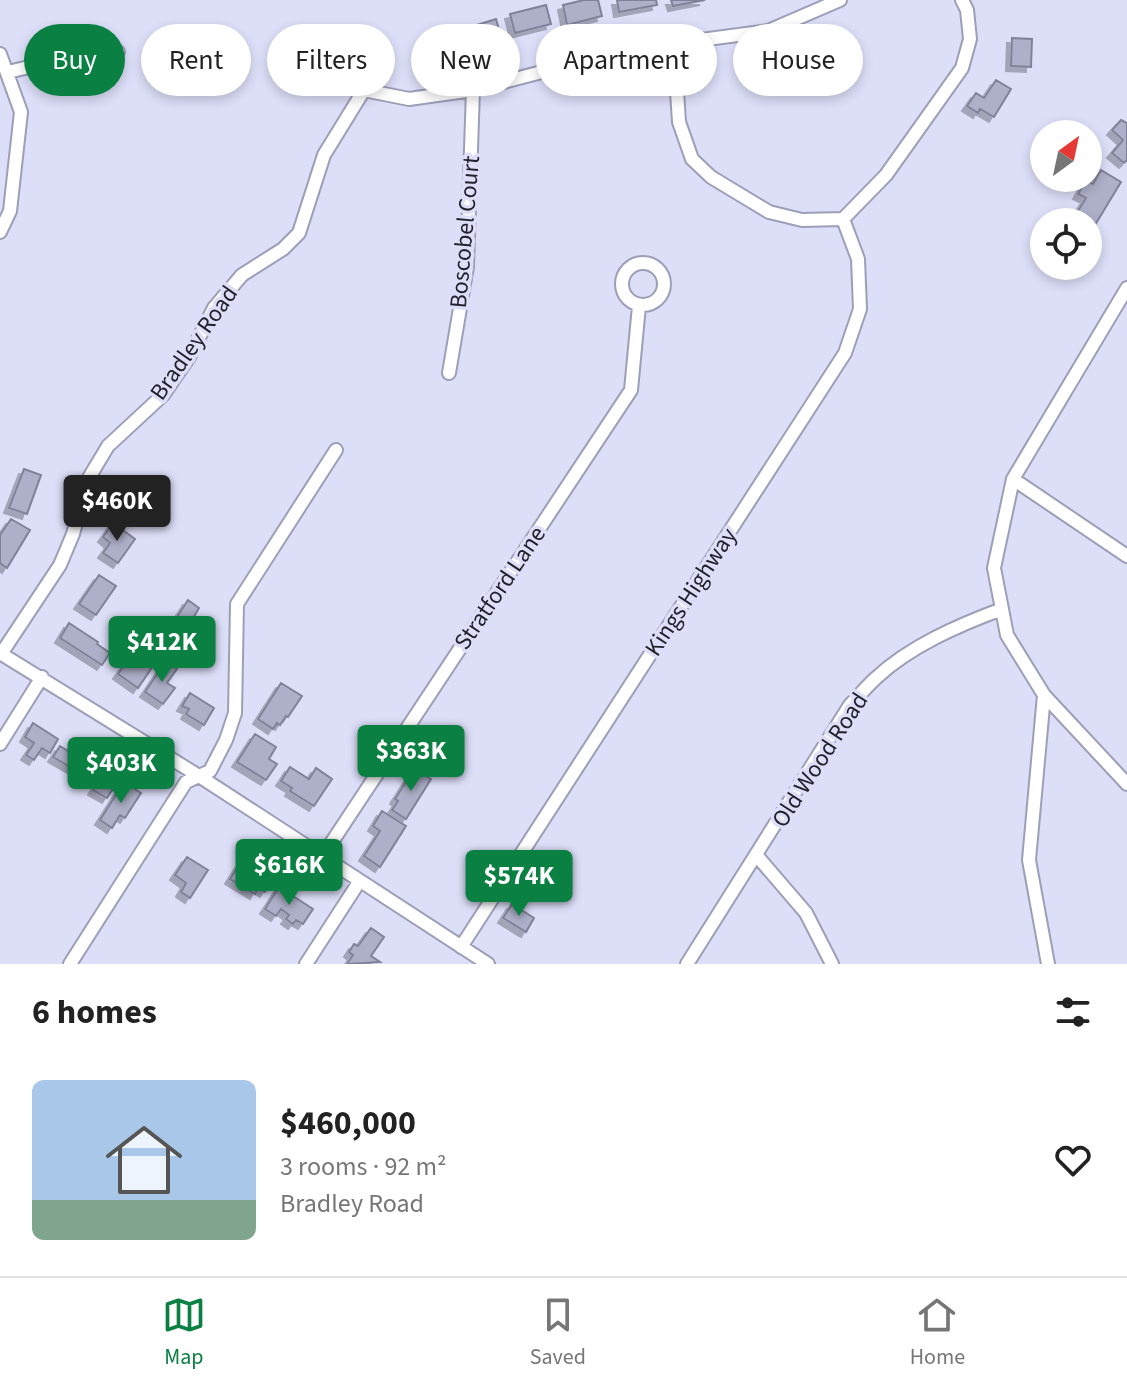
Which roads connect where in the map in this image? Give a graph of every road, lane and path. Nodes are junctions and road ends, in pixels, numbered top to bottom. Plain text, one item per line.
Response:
1 (840, 0) edge
2 (962, 0) edge
3 (717, 39) edge
4 (0, 54) edge
5 (24, 69) edge
6 (8, 72) junction
7 (430, 96) edge
8 (473, 96) edge
9 (677, 96) edge
10 (0, 180) edge
11 (14, 184) junction
12 (843, 219) junction
13 (0, 232) edge
14 (1127, 288) edge
15 (639, 306) dead end
16 (449, 373) dead end
17 (336, 450) dead end
18 (1013, 479) junction
19 (1127, 556) edge
20 (1002, 609) junction
21 (0, 654) edge
22 (42, 677) junction
23 (1044, 695) junction
24 (0, 744) edge
25 (199, 776) junction
26 (1127, 784) edge
27 (757, 856) junction
28 (322, 857) junction
29 (359, 882) junction
30 (461, 947) junction
31 (70, 964) edge
32 (306, 964) edge
33 (488, 964) edge
34 (687, 964) edge
35 (832, 964) edge
36 (1048, 964) edge

1 - 3 street, Bradley Road
2 - 12 street
4 - 6 street
5 - 6 street
6 - 11 street
7 - 21 street, Bradley Road
8 - 16 street, Boscobel Court
9 - 12 street
10 - 11 street
11 - 13 street
12 - 30 street, Kings Highway
14 - 18 street
15 - 28 street, Stratford Lane
17 - 25 street
18 - 19 street
18 - 20 street
20 - 23 street
20 - 27 street, Old Wood Road
21 - 22 street
22 - 24 street
22 - 25 street
23 - 26 street
23 - 36 street
25 - 28 street
25 - 31 street
27 - 34 street, Old Wood Road
27 - 35 street
28 - 29 street
29 - 30 street
29 - 32 street
30 - 33 street

